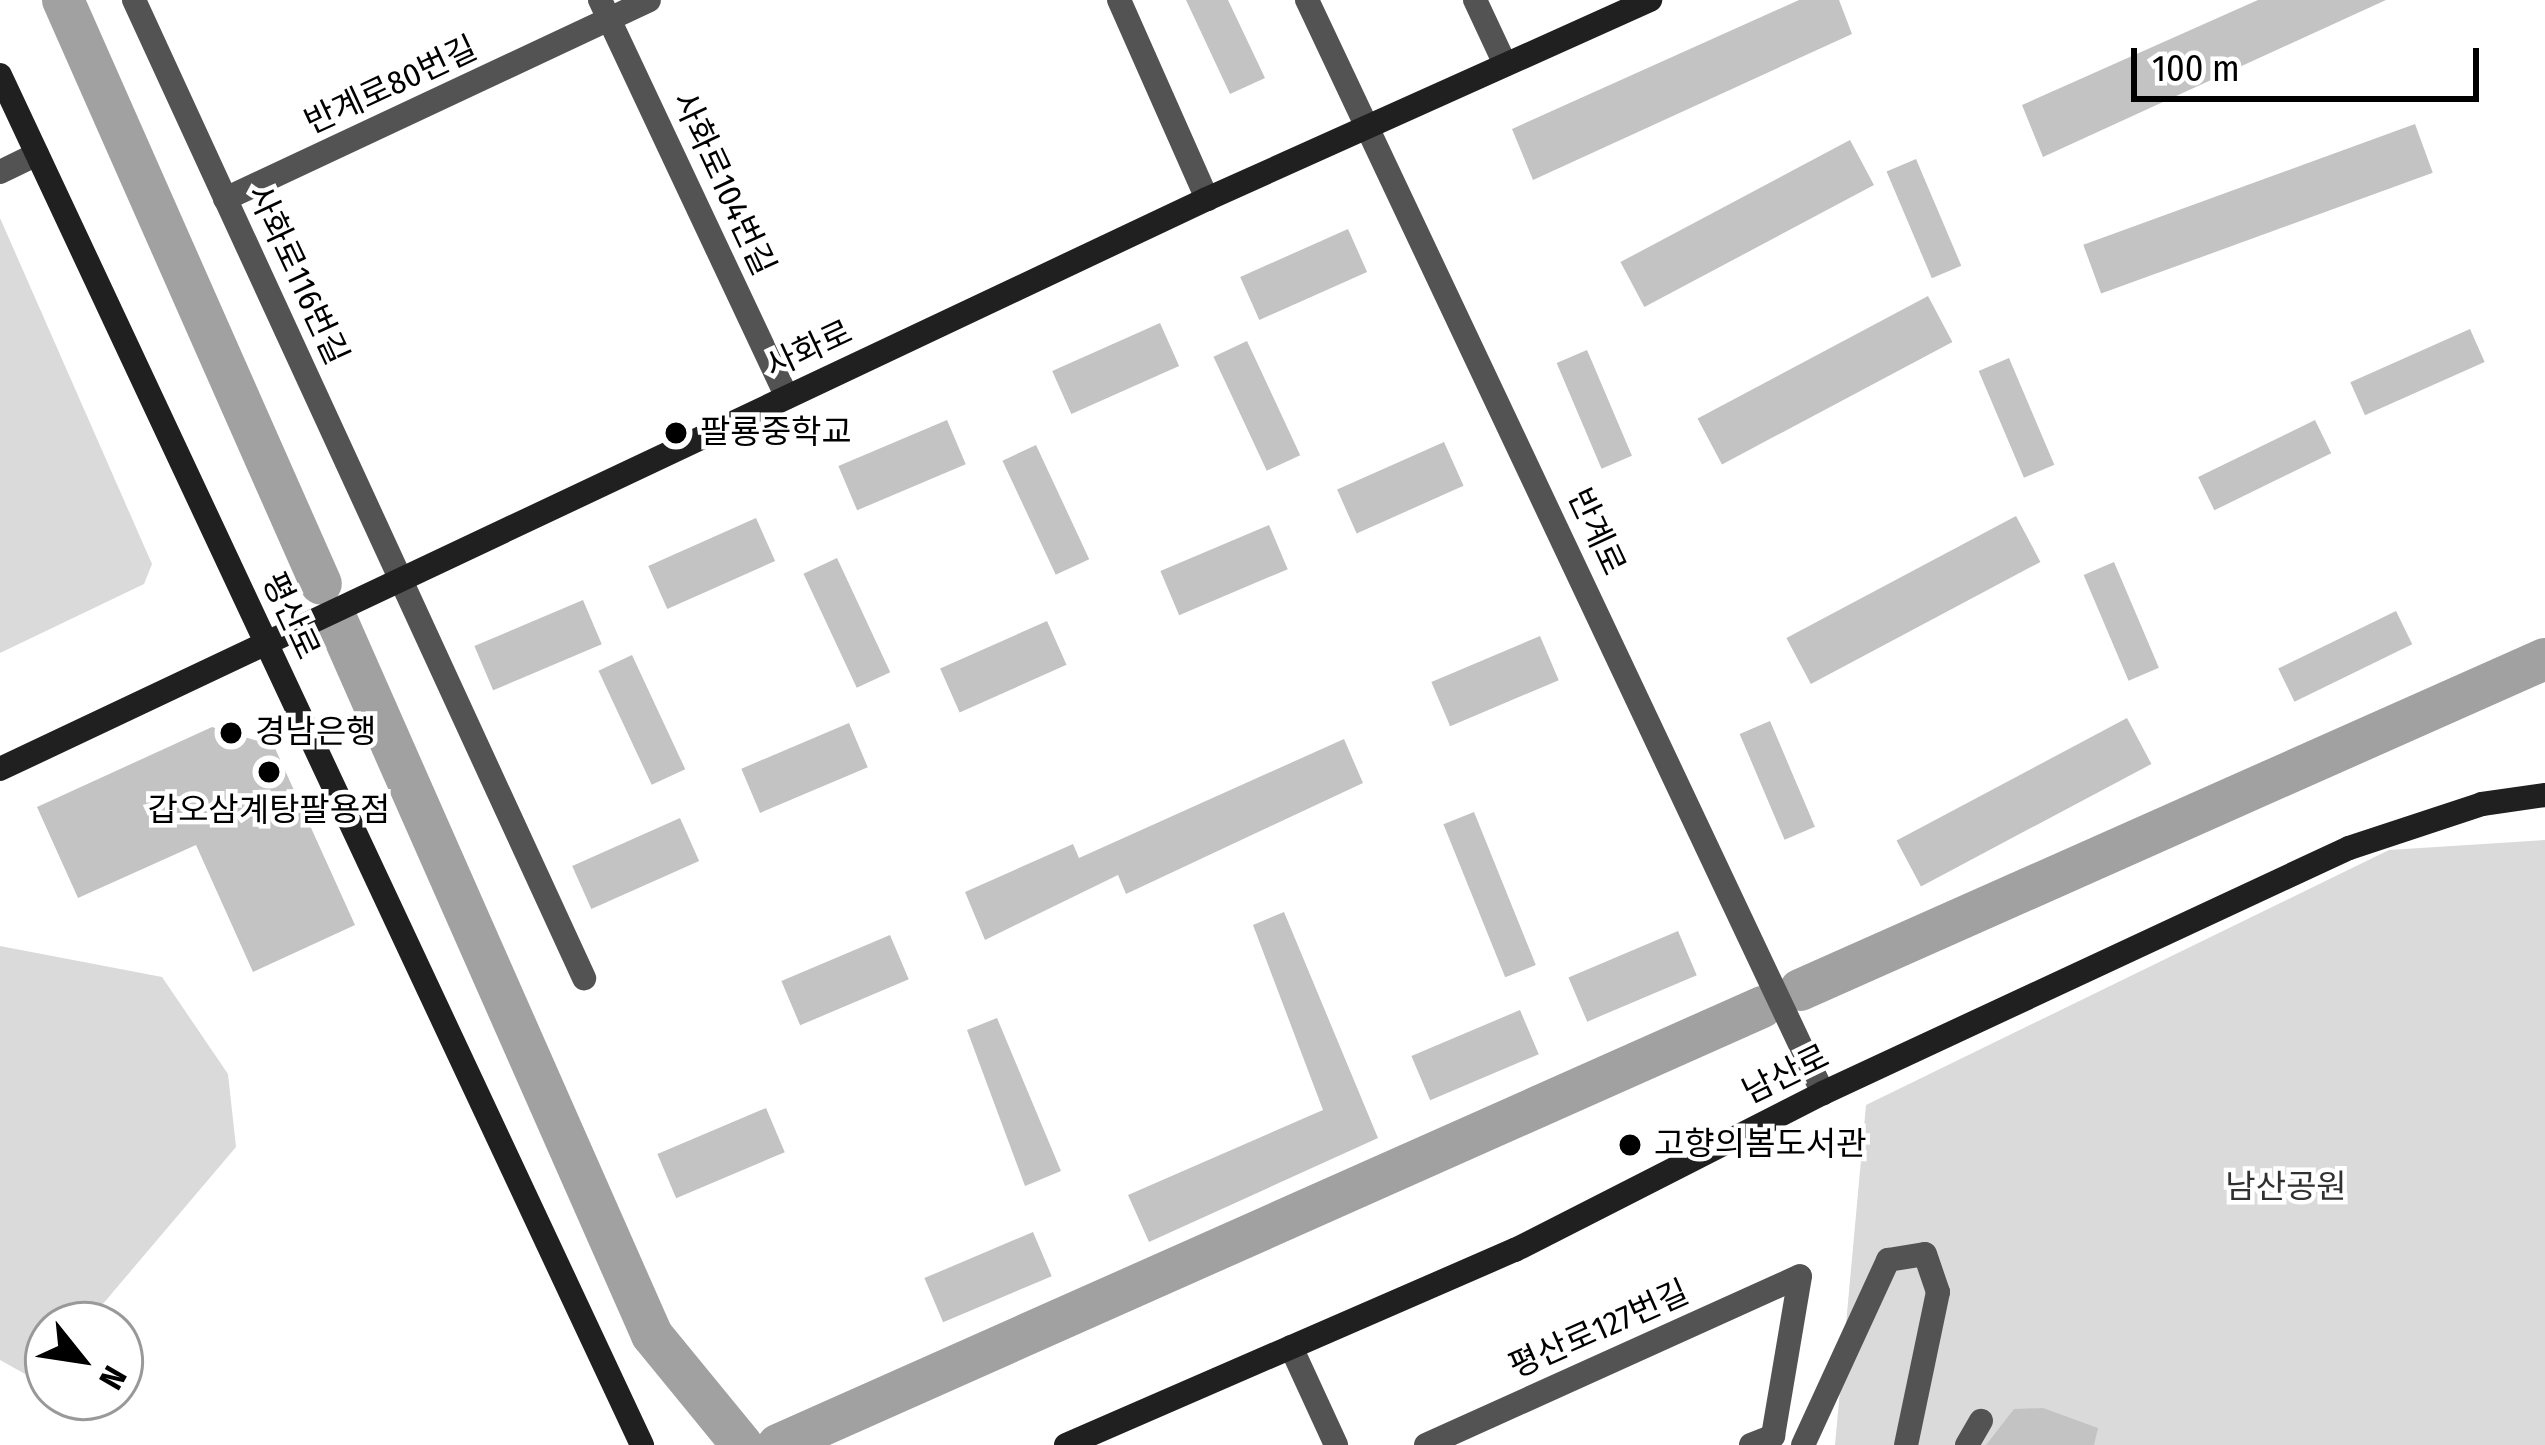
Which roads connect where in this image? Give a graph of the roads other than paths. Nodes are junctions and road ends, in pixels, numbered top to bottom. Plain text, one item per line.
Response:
1 (134, 0) edge
2 (649, 0) edge
3 (1119, 0) edge
4 (1307, 0) edge
5 (1475, 0) edge
6 (1650, 0) edge
7 (604, 10) edge
8 (1505, 64) junction
9 (0, 75) edge
10 (1366, 125) junction
11 (38, 154) junction
12 (0, 172) edge
13 (225, 199) junction
14 (1208, 199) junction
15 (787, 397) junction
16 (400, 578) junction
17 (266, 644) junction
18 (0, 769) edge
19 (2545, 795) edge
20 (584, 978) dead end
21 (1823, 1093) junction
22 (1291, 1347) junction
23 (1981, 1420) dead end
24 (1762, 1440) edge
25 (642, 1445) edge
26 (1066, 1445) edge
27 (1336, 1445) edge
28 (1426, 1445) edge
29 (1803, 1445) edge
30 (1906, 1445) edge
31 (1966, 1445) edge

1 - 13 street, 사화로116번길
2 - 7 street, 반계로80번길
3 - 14 street
4 - 10 street, 반계로
5 - 8 street
6 - 8 main road, 사화로
7 - 13 street, 반계로80번길
7 - 15 street, 사화로104번길
8 - 10 main road, 사화로
9 - 11 main road, 평산로
10 - 14 main road, 사화로
10 - 21 street, 반계로
11 - 12 street
11 - 17 main road, 평산로
13 - 16 street, 사화로116번길
14 - 15 main road, 사화로
15 - 16 main road, 사화로
16 - 17 main road, 사화로
16 - 20 street, 사화로116번길
17 - 18 main road, 사화로
17 - 25 main road, 평산로
19 - 21 main road, 남산로
21 - 22 main road, 남산로
22 - 26 main road, 남산로
22 - 27 street
23 - 31 street
24 - 28 street, 평산로127번길
29 - 30 street

